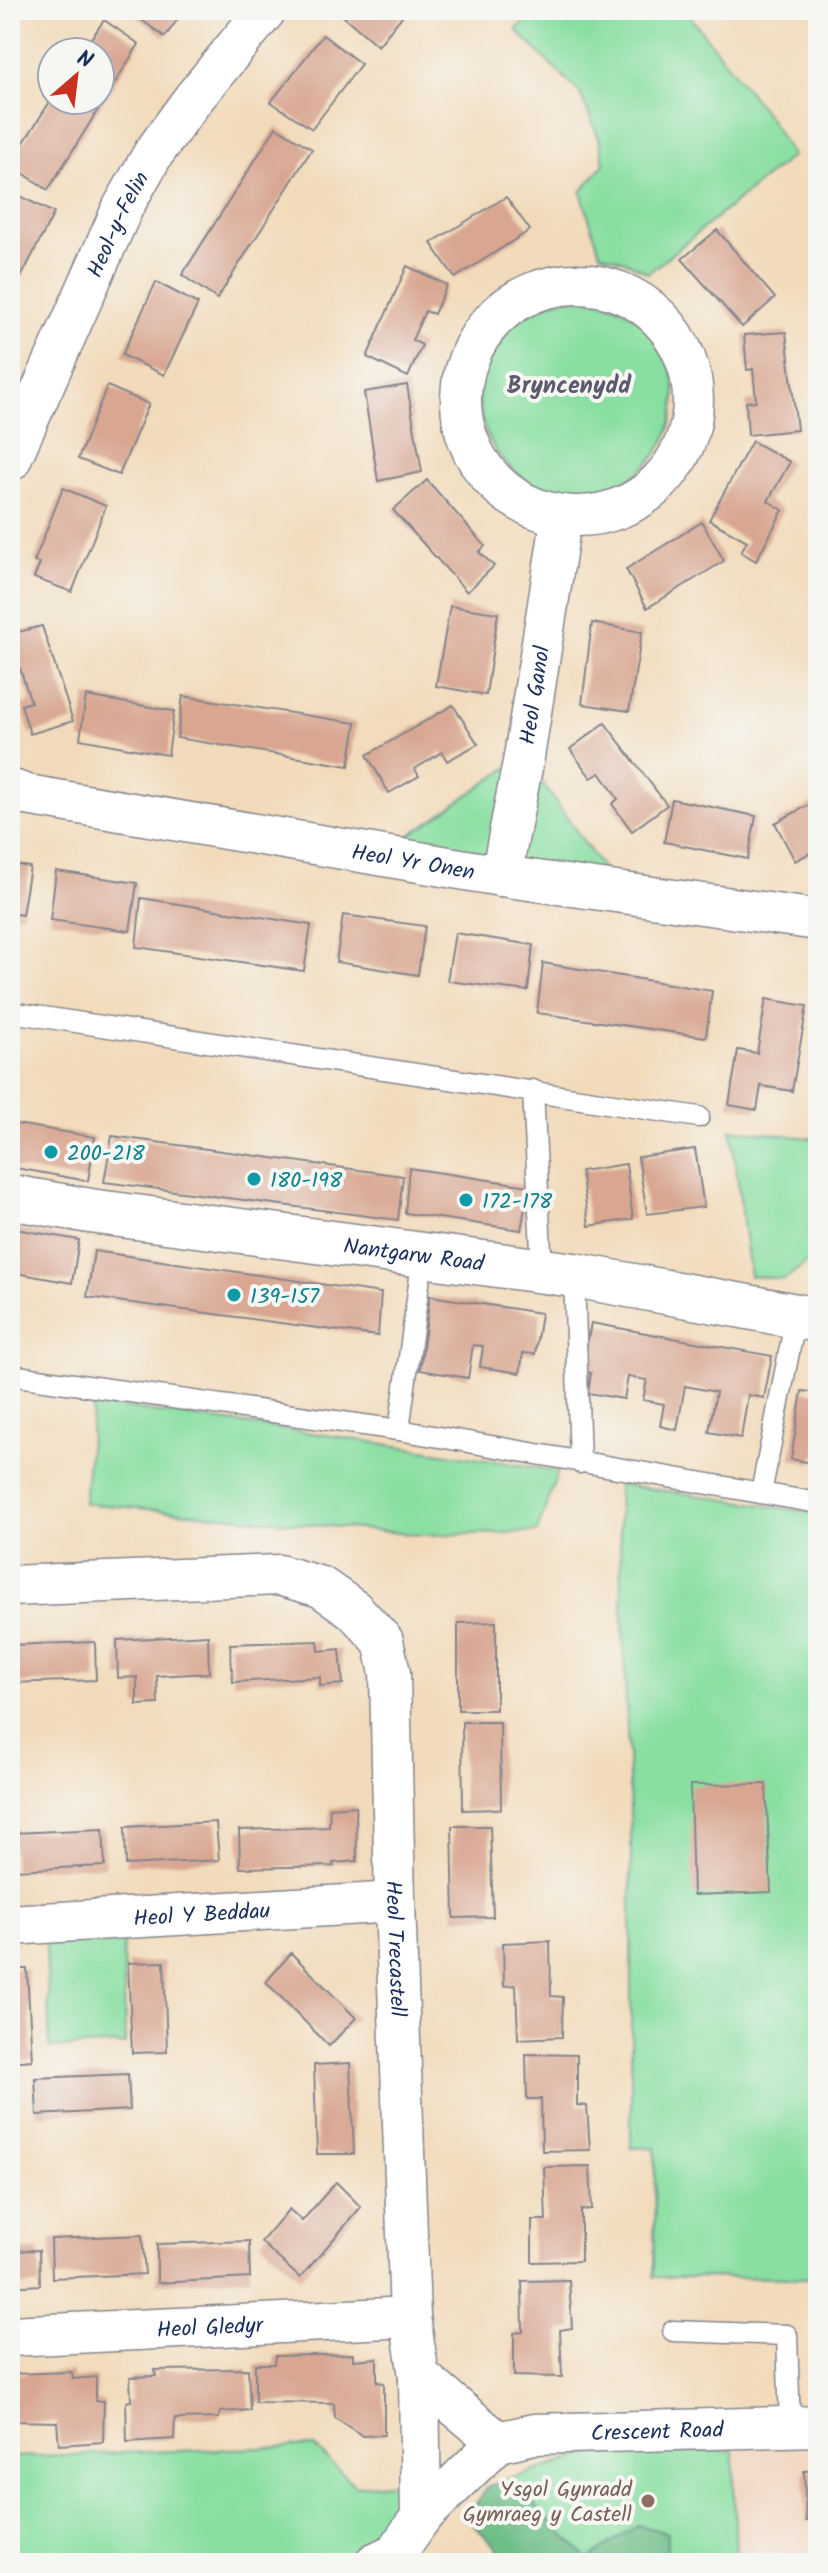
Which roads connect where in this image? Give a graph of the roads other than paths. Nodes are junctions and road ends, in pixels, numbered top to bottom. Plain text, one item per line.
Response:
1 (266, 10) edge
2 (10, 461) edge
3 (562, 515) junction
4 (10, 789) edge
5 (501, 876) junction
6 (818, 920) edge
7 (10, 1012) edge
8 (533, 1090) junction
9 (699, 1117) dead end
10 (10, 1197) edge
11 (423, 1255) junction
12 (558, 1273) junction
13 (807, 1318) edge
14 (10, 1375) edge
15 (399, 1430) junction
16 (580, 1463) junction
17 (761, 1493) junction
18 (818, 1503) edge
19 (10, 1586) edge
20 (395, 1902) junction
21 (10, 1925) edge
22 (410, 2317) junction
23 (673, 2331) dead end
24 (10, 2336) edge
25 (419, 2376) junction
26 (804, 2427) edge
27 (498, 2442) junction
28 (421, 2517) junction
29 (375, 2563) edge

1 - 2 street, Heol-y-Felin
3 - 3 street
3 - 5 street, Heol Ganol
4 - 5 street, Heol Yr Onen
5 - 6 street, Heol Yr Onen
7 - 8 lane
8 - 9 lane
8 - 12 lane
10 - 11 main road, Nantgarw Road
11 - 12 main road, Nantgarw Road
11 - 15 lane
12 - 13 main road, Nantgarw Road
12 - 16 lane
13 - 17 lane
14 - 15 lane
15 - 16 lane
16 - 17 lane
17 - 18 lane
19 - 20 street, Heol Trecastell
20 - 21 street, Heol Y Beddau
20 - 22 street, Heol Trecastell
22 - 24 street, Heol Gledyr
22 - 25 street, Heol Trecastell
23 - 26 lane
25 - 27 street
25 - 28 street, Heol Trecastell
26 - 27 street, Crescent Road
27 - 28 street
28 - 29 street

